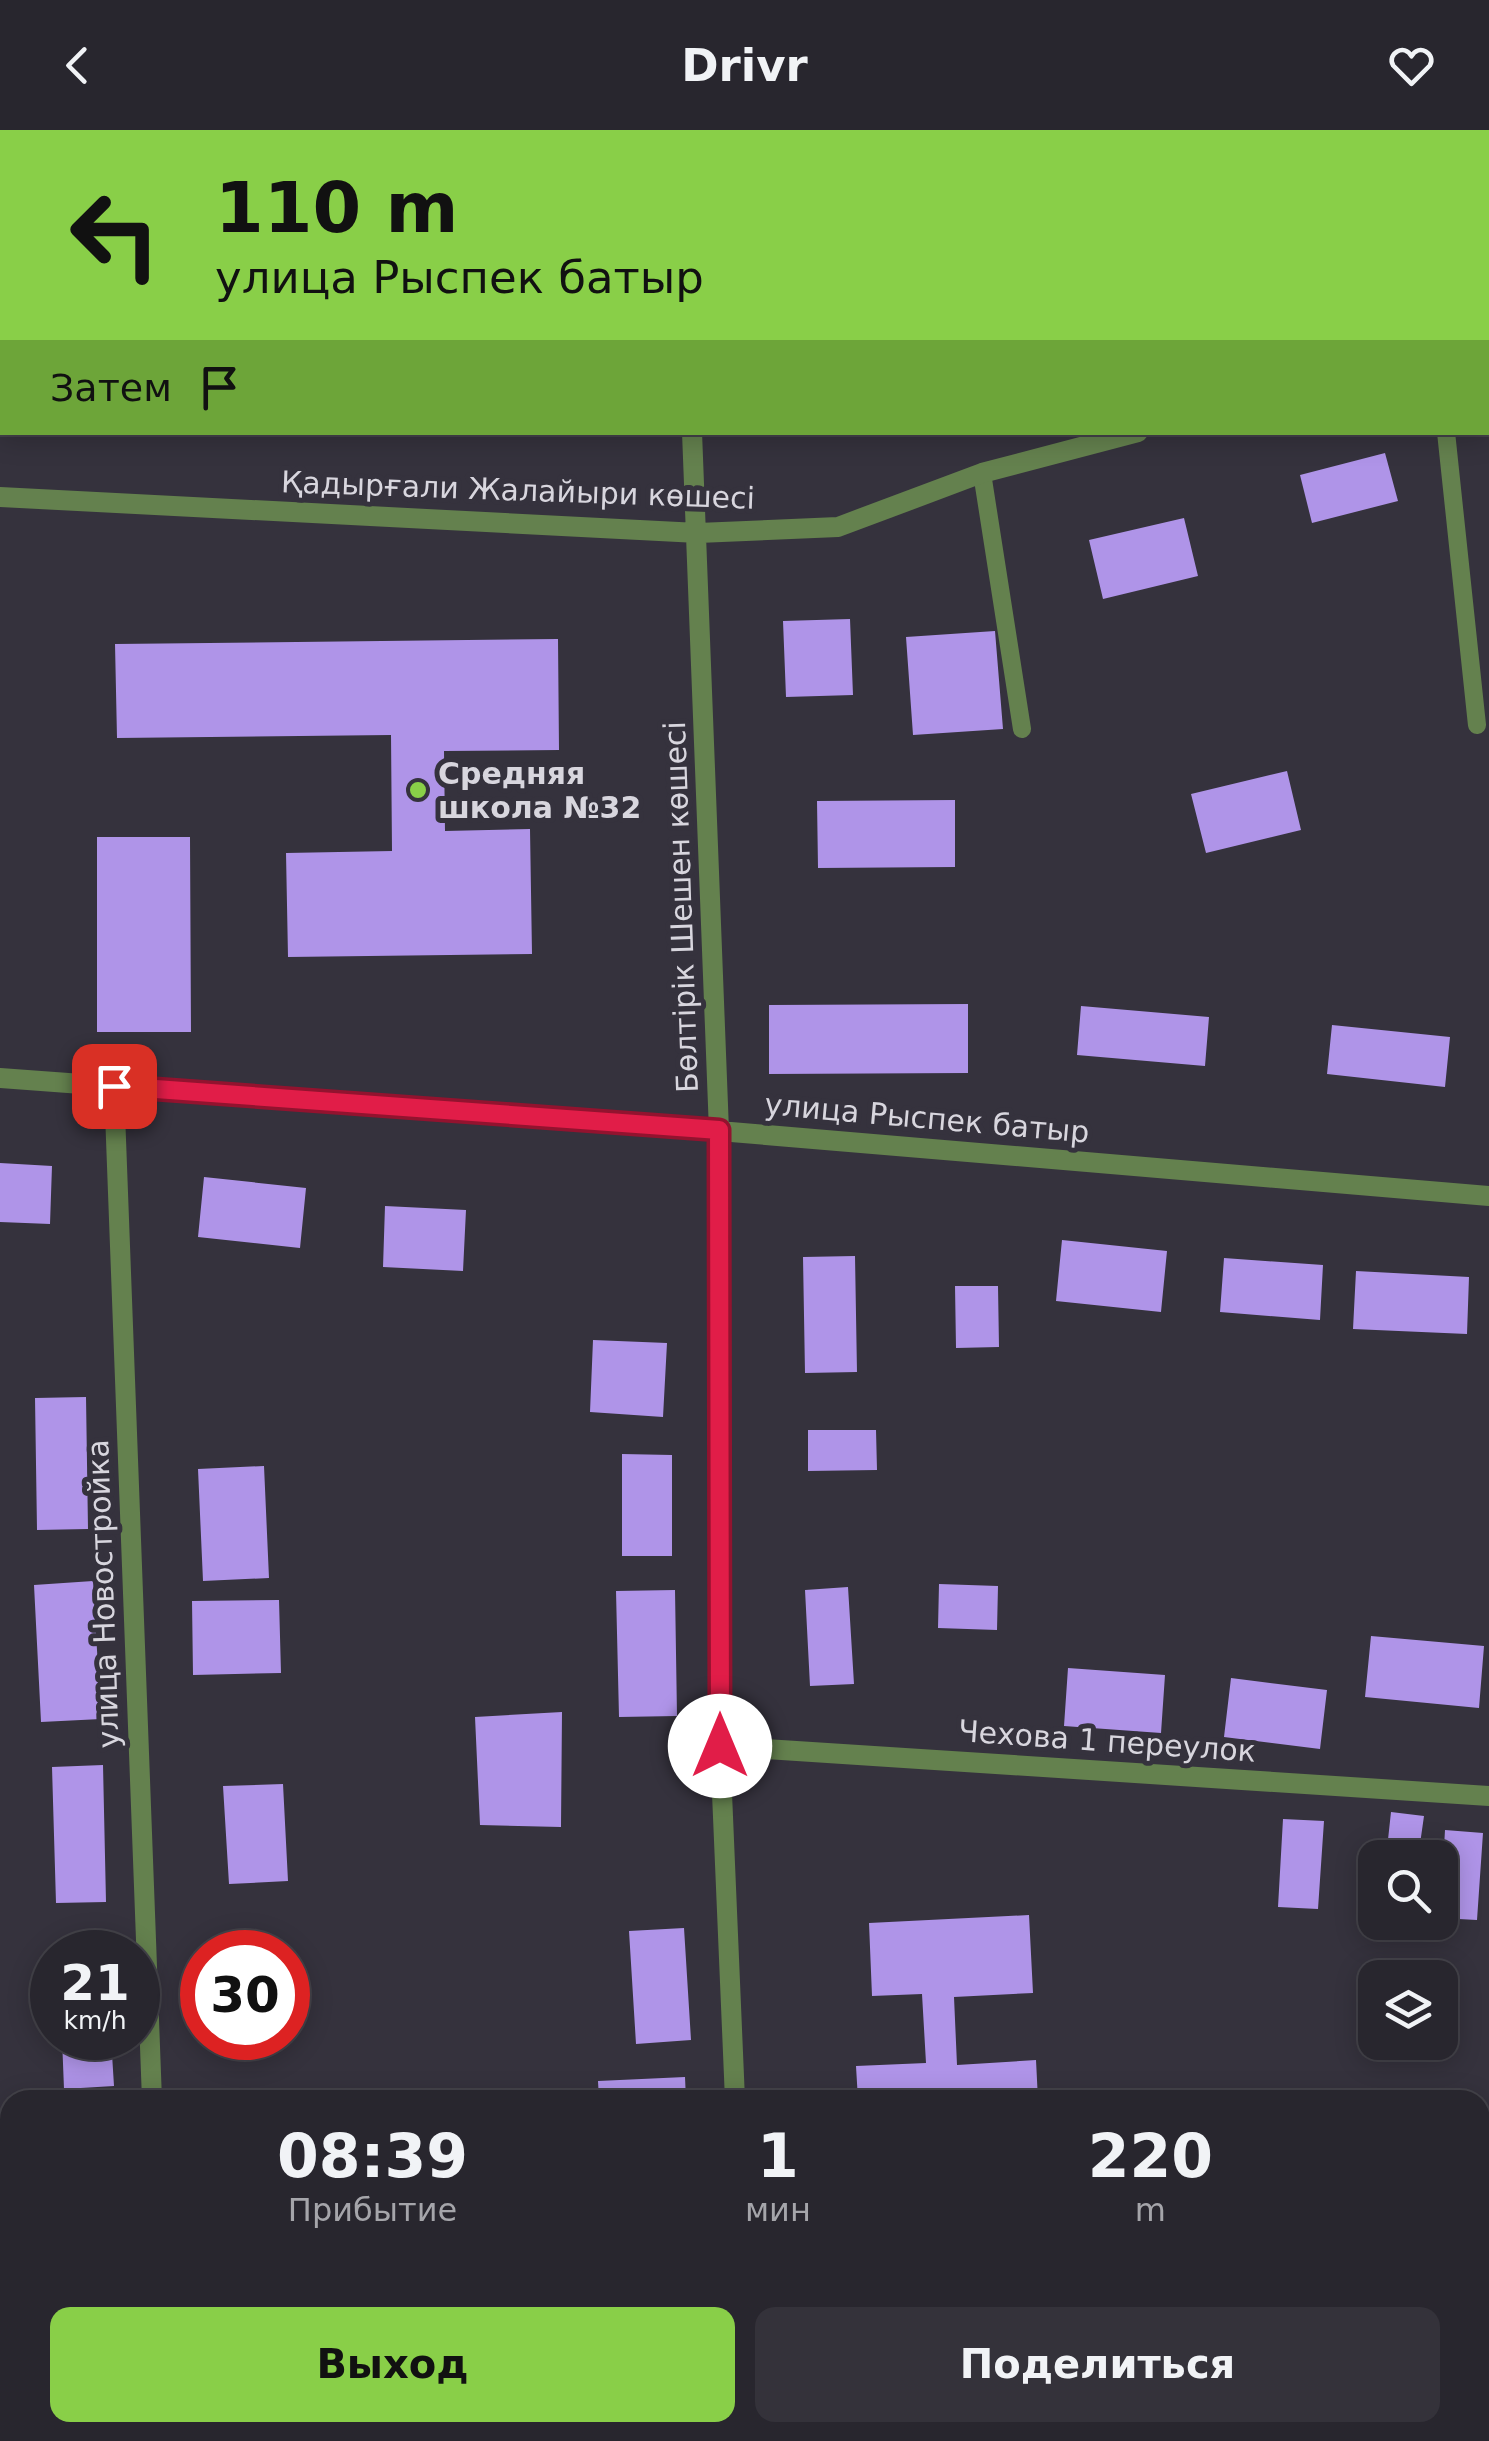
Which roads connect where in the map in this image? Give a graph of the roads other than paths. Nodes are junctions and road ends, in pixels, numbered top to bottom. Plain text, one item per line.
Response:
1 (692, 435) edge
2 (1127, 435) edge
3 (1446, 435) edge
4 (982, 473) junction
5 (0, 496) edge
6 (698, 532) junction
7 (1477, 725) dead end
8 (1022, 730) dead end
9 (0, 1078) edge
10 (114, 1086) junction
11 (719, 1130) junction
12 (1489, 1196) edge
13 (720, 1746) junction
14 (1489, 1796) edge
15 (152, 2090) edge
16 (735, 2090) edge

1 - 6 street, Бөлтірік Шешен көшесі
2 - 4 street, Қадырғали Жалайыри көшесі
3 - 7 lane
4 - 6 street, Қадырғали Жалайыри көшесі
4 - 8 lane
5 - 6 street, Қадырғали Жалайыри көшесі
6 - 11 street, Бөлтірік Шешен көшесі
9 - 10 street, улица Рыспек батыр
10 - 11 street, улица Рыспек батыр
10 - 15 street, улица Новостройка
11 - 12 street, улица Рыспек батыр
11 - 13 street, Бөлтірік Шешен көшесі
13 - 14 street, Чехова 1 переулок
13 - 16 street, Бөлтірік Шешен көшесі

